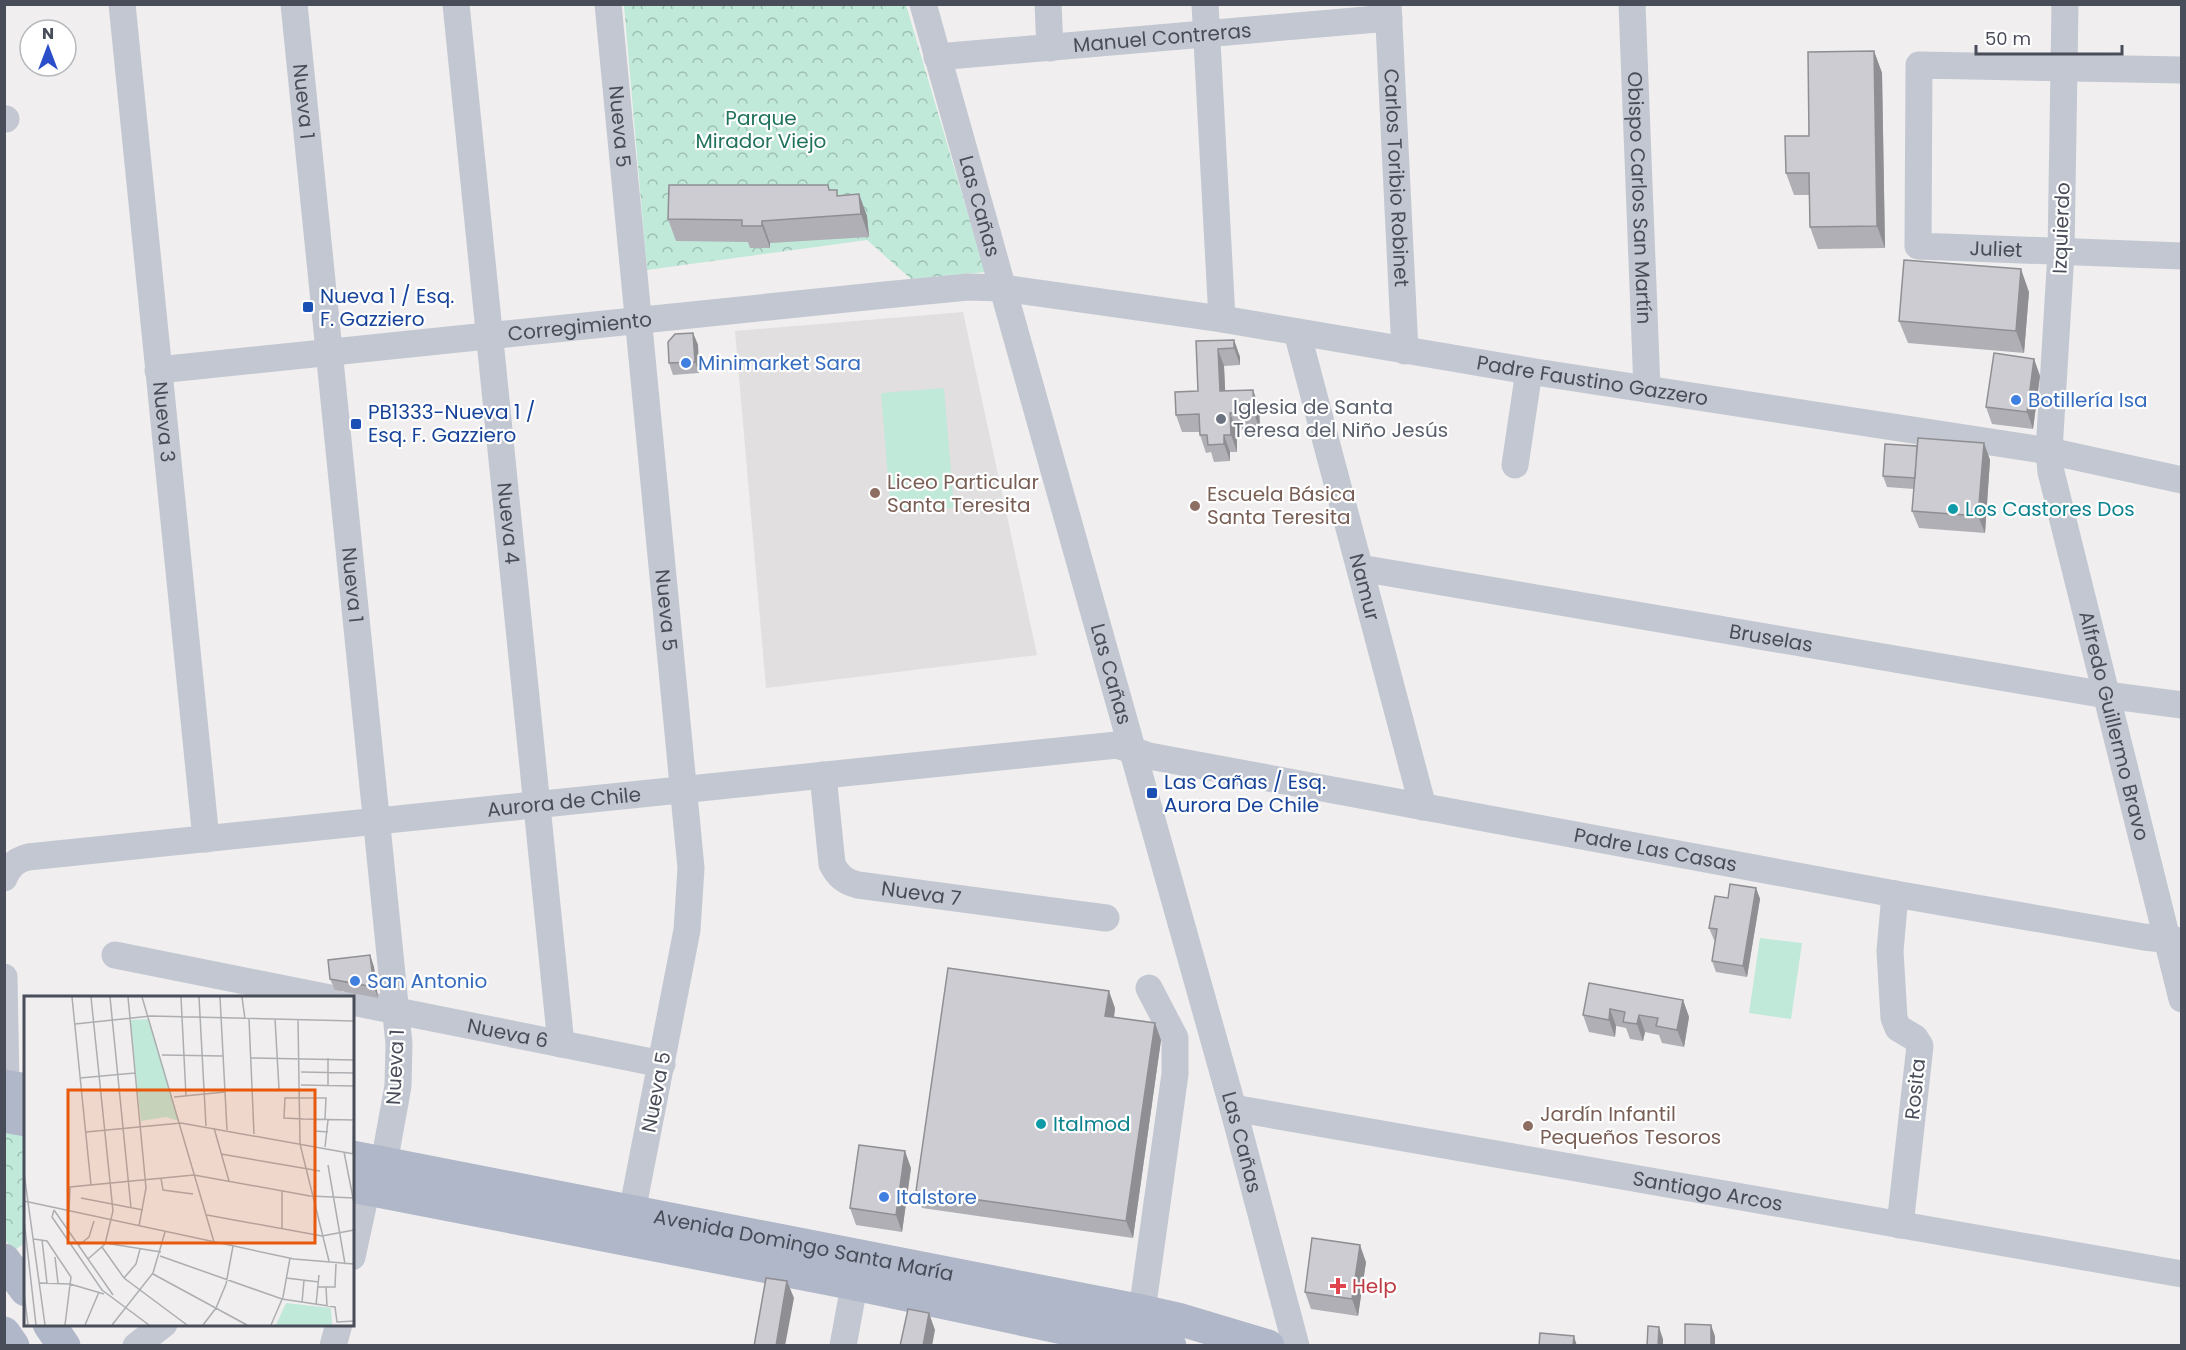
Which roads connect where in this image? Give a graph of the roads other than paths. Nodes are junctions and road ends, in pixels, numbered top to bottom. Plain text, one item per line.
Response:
1 (122, 4) edge
2 (294, 4) edge
3 (456, 4) edge
4 (608, 4) edge
5 (922, 4) edge
6 (1048, 4) edge
7 (1205, 4) edge
8 (1632, 4) edge
9 (2065, 4) edge
10 (1389, 11) edge
11 (1206, 34) junction
12 (1050, 48) junction
13 (937, 57) junction
14 (2065, 68) junction
15 (2181, 70) edge
16 (2061, 253) junction
17 (2181, 256) edge
18 (1002, 288) junction
19 (1222, 319) junction
20 (638, 321) junction
21 (1297, 332) junction
22 (490, 337) junction
23 (1405, 351) junction
24 (329, 354) junction
25 (158, 370) junction
26 (1530, 371) junction
27 (1647, 389) junction
28 (2049, 451) junction
29 (1515, 465) dead end
30 (2181, 480) edge
31 (1360, 568) junction
32 (2106, 695) junction
33 (2181, 705) edge
34 (1131, 750) junction
35 (824, 775) junction
36 (684, 789) junction
37 (537, 805) junction
38 (1423, 807) junction
39 (377, 821) junction
40 (206, 839) junction
41 (4, 878) edge
42 (1895, 894) junction
43 (1106, 918) dead end
44 (2174, 940) edge
45 (115, 955) dead end
46 (4, 977) edge
47 (1149, 988) dead end
48 (320, 996) edge
49 (2181, 999) edge
50 (354, 1002) edge
51 (397, 1011) junction
52 (561, 1044) junction
53 (662, 1064) junction
54 (10, 1095) edge
55 (1233, 1108) junction
56 (24, 1117) edge
57 (364, 1174) edge
58 (632, 1212) junction
59 (1900, 1225) junction
60 (354, 1243) edge
61 (857, 1270) junction
62 (2181, 1274) edge
63 (1142, 1311) junction
64 (50, 1326) edge
65 (161, 1326) edge
66 (338, 1326) edge
67 (4, 1333) edge
68 (1252, 1345) edge
69 (13, 1346) edge
70 (64, 1346) edge
71 (136, 1346) edge
72 (333, 1346) edge
73 (843, 1346) edge
74 (1170, 1346) edge
75 (1296, 1346) edge

1 - 25 street, Nueva 3
2 - 24 street, Nueva 1
3 - 22 street, Nueva 4
4 - 20 street, Nueva 5
5 - 13 street, Las Cañas
6 - 12 street
7 - 11 street
8 - 27 street, Obispo Carlos San Martín
9 - 14 street, Izquierdo
10 - 11 street, Manuel Contreras
10 - 23 street, Carlos Toribio Robinet
11 - 12 street, Manuel Contreras
11 - 19 street
12 - 13 street, Manuel Contreras
13 - 18 street, Las Cañas
14 - 15 street
14 - 16 street, Izquierdo
14 - 16 street, Juliet
16 - 17 street, Juliet
16 - 28 street, Izquierdo
18 - 19 street, Padre Faustino Gazzero
18 - 20 street, Corregimiento
18 - 34 street, Las Cañas
19 - 21 street, Padre Faustino Gazzero
20 - 22 street, Corregimiento
20 - 36 street, Nueva 5
21 - 23 street, Padre Faustino Gazzero
21 - 31 street, Namur
22 - 24 street, Corregimiento
22 - 37 street, Nueva 4
23 - 26 street, Padre Faustino Gazzero
24 - 25 street, Corregimiento
24 - 39 street, Nueva 1
25 - 40 street, Nueva 3
26 - 27 street, Padre Faustino Gazzero
26 - 29 street
27 - 28 street, Padre Faustino Gazzero
28 - 30 street, Padre Faustino Gazzero
28 - 32 street, Alfredo Guillermo Bravo
31 - 32 street, Bruselas
31 - 38 street, Namur
32 - 33 street, Bruselas
32 - 44 street, Alfredo Guillermo Bravo
34 - 35 street, Aurora de Chile
34 - 38 street, Padre Las Casas
34 - 55 street, Las Cañas
35 - 36 street, Aurora de Chile
35 - 43 street, Nueva 7
36 - 37 street, Aurora de Chile
36 - 53 street, Nueva 5
37 - 39 street, Aurora de Chile
37 - 52 street, Nueva 4
38 - 42 street, Padre Las Casas
39 - 40 street, Aurora de Chile
39 - 51 street, Nueva 1
40 - 41 street, Aurora de Chile
42 - 44 street, Padre Las Casas
42 - 59 street, Rosita
44 - 49 street, Alfredo Guillermo Bravo
45 - 48 street
46 - 54 street
47 - 63 street
50 - 51 street, Nueva 6
51 - 52 street, Nueva 6
51 - 57 street, Nueva 1
52 - 53 street, Nueva 6
53 - 58 street, Nueva 5
54 - 56 main road
55 - 59 street, Santiago Arcos
55 - 75 street, Las Cañas
57 - 58 main road, Avenida Domingo Santa María
57 - 60 street, Nueva 1
57 - 61 main road, Avenida Domingo Santa María
58 - 61 main road, Avenida Domingo Santa María
59 - 62 street, Santiago Arcos
61 - 63 main road, Avenida Domingo Santa María
61 - 73 street
61 - 74 main road, Avenida Domingo Santa María
63 - 68 main road, Avenida Domingo Santa María
64 - 70 main road
65 - 71 street
66 - 72 street
67 - 69 main road

